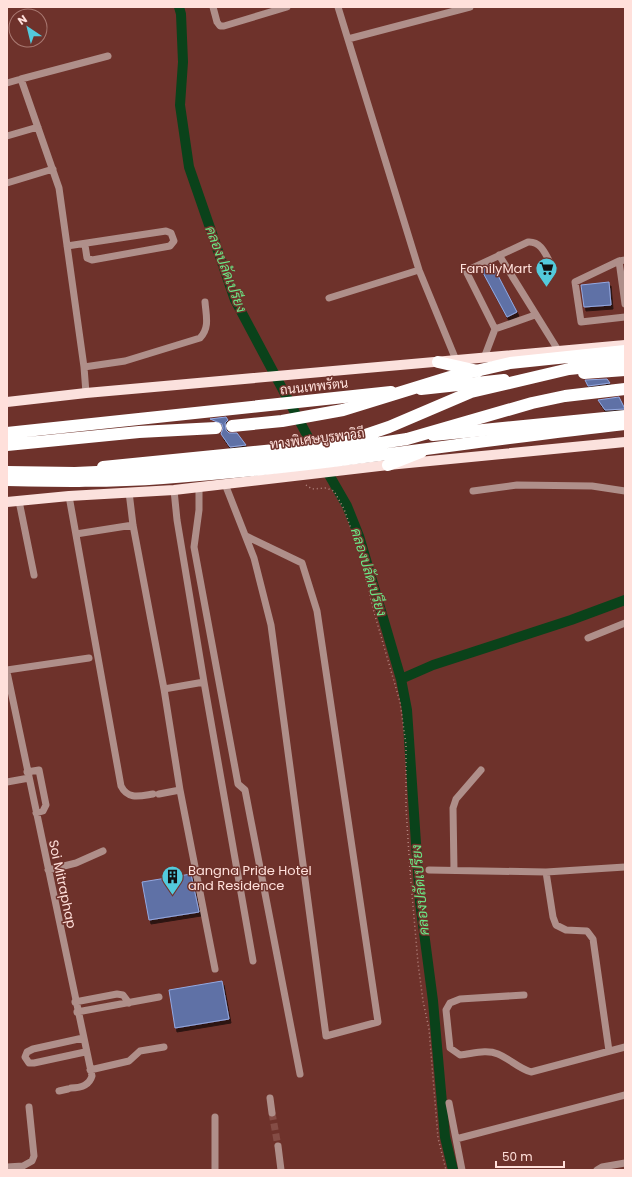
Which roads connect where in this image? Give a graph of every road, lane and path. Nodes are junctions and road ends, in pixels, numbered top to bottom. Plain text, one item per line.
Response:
1 (213, 7) edge
2 (288, 7) edge
3 (338, 7) edge
4 (470, 7) edge
5 (348, 39) junction
6 (108, 56) dead end
7 (21, 79) junction
8 (7, 82) edge
9 (38, 127) junction
10 (7, 136) edge
11 (54, 169) junction
12 (7, 183) edge
13 (85, 245) junction
14 (67, 246) junction
15 (498, 256) junction
16 (622, 260) edge
17 (552, 266) dead end
18 (419, 270) junction
19 (330, 298) dead end
20 (205, 302) dead end
21 (625, 304) edge
22 (535, 314) junction
23 (625, 317) edge
24 (495, 329) junction
25 (625, 345) edge
26 (558, 350) junction
27 (484, 358) junction
28 (456, 360) junction
29 (438, 362) junction
30 (625, 363) edge
31 (84, 366) junction
32 (625, 370) edge
33 (510, 380) junction
34 (625, 389) edge
35 (86, 393) junction
36 (7, 402) edge
37 (625, 416) edge
38 (625, 424) edge
39 (232, 426) dead end
40 (216, 428) dead end
41 (476, 430) junction
42 (7, 433) edge
43 (625, 442) edge
44 (7, 445) edge
45 (303, 451) junction
46 (388, 465) junction
47 (7, 472) edge
48 (7, 476) edge
49 (7, 480) edge
50 (225, 484) junction
51 (306, 485) dead end
52 (198, 487) junction
53 (174, 490) junction
54 (473, 491) dead end
55 (625, 491) edge
56 (129, 492) junction
57 (69, 496) junction
58 (19, 501) junction
59 (7, 502) edge
60 (133, 525) junction
61 (76, 534) junction
62 (246, 536) junction
63 (34, 575) dead end
64 (625, 623) edge
65 (588, 638) dead end
66 (89, 658) dead end
67 (7, 671) edge
68 (204, 682) junction
69 (164, 689) junction
70 (481, 770) dead end
71 (28, 775) junction
72 (7, 782) edge
73 (180, 790) junction
74 (36, 813) junction
75 (103, 851) dead end
76 (625, 867) edge
77 (48, 870) junction
78 (429, 870) dead end
79 (454, 870) junction
80 (410, 871) junction
81 (416, 871) dead end
82 (546, 872) junction
83 (253, 961) dead end
84 (215, 969) dead end
85 (524, 995) dead end
86 (159, 997) dead end
87 (75, 1002) junction
88 (129, 1002) junction
89 (77, 1012) junction
90 (83, 1038) junction
91 (164, 1047) dead end
92 (625, 1047) edge
93 (609, 1051) junction
94 (86, 1052) junction
95 (90, 1070) junction
96 (300, 1074) dead end
97 (59, 1091) dead end
98 (625, 1095) edge
99 (270, 1098) dead end
100 (449, 1103) dead end
101 (28, 1106) dead end
102 (272, 1113) tunnel mouth
103 (215, 1117) dead end
104 (456, 1139) junction
105 (278, 1146) tunnel mouth
106 (625, 1163) edge
107 (7, 1167) edge
108 (215, 1170) edge
109 (281, 1170) edge
110 (446, 1170) edge
111 (462, 1170) edge
112 (597, 1170) edge

1 - 2 street
3 - 5 street
4 - 5 street
5 - 18 street
6 - 7 street
7 - 8 street
7 - 9 street
9 - 10 street
9 - 11 street
11 - 12 street
11 - 14 street
13 - 13 street
13 - 14 street
14 - 31 street
15 - 17 street
15 - 22 street
15 - 24 street
16 - 21 street
16 - 23 street
18 - 19 street
18 - 28 street
20 - 31 street
22 - 24 street
22 - 26 street
24 - 27 street
25 - 26 main road, ถนนเทพรัตน
25 - 39 highway, ทางพิเศษบูรพาวิถี, bridge
26 - 27 main road, ถนนเทพรัตน
27 - 28 main road, ถนนเทพรัตน
28 - 29 main road, ถนนเทพรัตน
29 - 33 highway
29 - 35 main road, ถนนเทพรัตน
30 - 45 highway, bridge
31 - 35 street
32 - 33 highway, ถนนเทพรัตน
33 - 42 highway, ถนนเทพรัตน
34 - 45 highway, ทางพิเศษบูรพาวิถี, bridge
35 - 36 main road, ถนนเทพรัตน
37 - 41 highway
38 - 49 highway, bridge
40 - 44 highway
41 - 45 highway
41 - 46 highway
43 - 46 main road
45 - 47 highway, ทางพิเศษบูรพาวิถี, bridge
45 - 48 highway
46 - 50 main road
50 - 52 main road
50 - 62 street
51 - 80 path
52 - 53 main road
52 - 96 street
53 - 56 main road
53 - 68 street
54 - 55 street
56 - 57 main road
56 - 60 street
57 - 58 main road
57 - 61 street
58 - 59 main road
58 - 63 street
60 - 61 street
60 - 69 street
61 - 73 street
62 - 62 street
64 - 65 street
66 - 67 street
67 - 71 street, Soi Mitraphap
68 - 69 street
68 - 83 street
69 - 73 street
70 - 79 street
71 - 72 street
71 - 74 street, Soi Mitraphap
71 - 74 street
73 - 84 street
74 - 77 street, Soi Mitraphap
75 - 77 street
76 - 82 street
77 - 87 street, Soi Mitraphap
78 - 79 street
79 - 82 street
80 - 81 path
80 - 110 path
82 - 93 street
85 - 93 street
86 - 88 street
87 - 88 street
87 - 89 street, Soi Mitraphap
88 - 89 street
89 - 90 street, Soi Mitraphap
90 - 94 street, Soi Mitraphap
90 - 94 street
91 - 95 street
92 - 93 street
94 - 95 street, Soi Mitraphap
95 - 97 street
98 - 104 street
99 - 102 street
100 - 104 street
101 - 107 street
103 - 108 street
104 - 111 street
105 - 109 street
106 - 112 street

